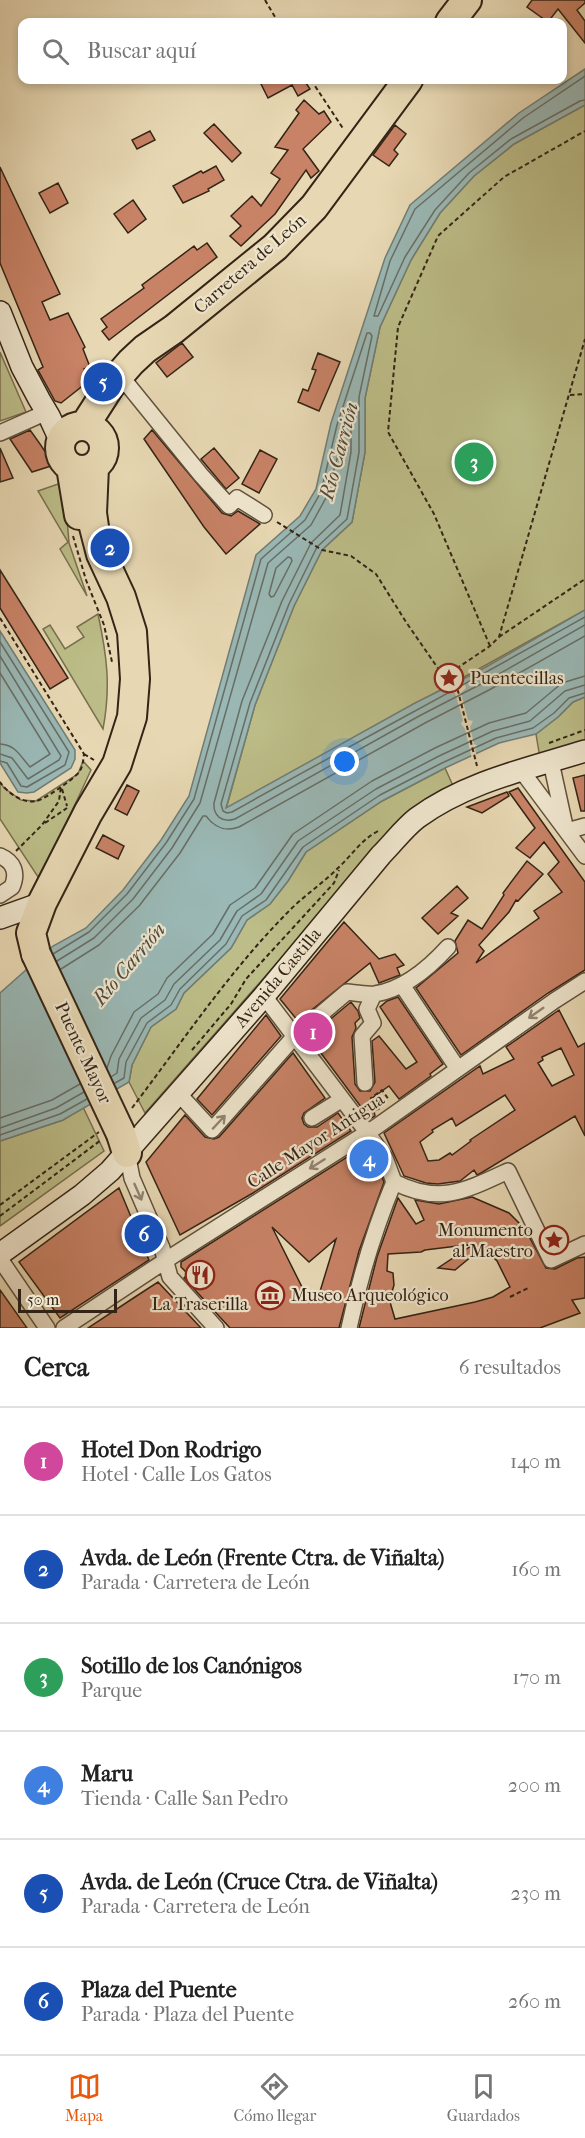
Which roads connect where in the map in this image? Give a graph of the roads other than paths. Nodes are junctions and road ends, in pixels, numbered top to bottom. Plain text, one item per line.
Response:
1 (467, 0) edge
2 (453, 18) edge
3 (405, 84) edge
4 (0, 312) edge
5 (174, 329) junction
6 (128, 385) junction
7 (0, 433) edge
8 (73, 437) junction
9 (264, 514) road end
10 (585, 751) edge
11 (549, 753) junction
12 (521, 770) junction
13 (585, 826) edge
14 (567, 831) junction
15 (585, 856) edge
16 (3, 857) edge
17 (0, 896) edge
18 (42, 903) junction
19 (0, 918) edge
20 (0, 926) edge
21 (34, 944) junction
22 (448, 946) dead end
23 (585, 981) edge
24 (402, 985) junction
25 (374, 994) junction
26 (264, 996) junction
27 (294, 1037) junction
28 (459, 1068) junction
29 (365, 1083) dead end
30 (179, 1094) junction
31 (341, 1100) junction
32 (312, 1118) dead end
33 (367, 1132) junction
34 (117, 1133) junction
35 (394, 1182) junction
36 (585, 1244) edge
37 (0, 1254) edge
38 (0, 1259) edge
39 (165, 1261) junction
40 (47, 1328) edge
41 (64, 1328) edge
42 (216, 1328) edge
43 (348, 1328) edge

1 - 2 highway
3 - 5 highway, Carretera de León
4 - 8 main road
5 - 6 highway, Carretera de León
5 - 8 highway, Carretera de León
6 - 8 highway, Carretera de León
6 - 9 street
7 - 8 street
8 - 18 highway, Carretera de León
10 - 11 main road, Avenida Castilla
11 - 12 main road, Avenida Castilla
11 - 14 street
12 - 14 street
12 - 26 main road, Avenida Castilla
13 - 14 street
14 - 15 street
16 - 17 street
18 - 19 main road
18 - 21 highway, Carretera de León
20 - 21 main road
21 - 34 highway, Puente Mayor, bridge
22 - 24 street
23 -> 28 street, Calle Mayor Antigua
24 - 25 street
24 - 28 street
25 - 27 street
25 - 29 street
26 - 27 street
26 - 30 main road, Avenida Castilla
30 -> 27 street
27 - 31 street
28 - 33 street, Calle Mayor Antigua
30 - 34 main road, Avenida Castilla
31 - 32 street
31 - 33 street
33 - 35 street
33 -> 39 street, Calle Mayor Antigua
34 - 37 main road, Avenida Castilla
34 -> 39 street
35 - 36 street
35 - 43 street
38 - 40 street
39 - 41 street, Calle Mayor Antigua
39 - 42 street

